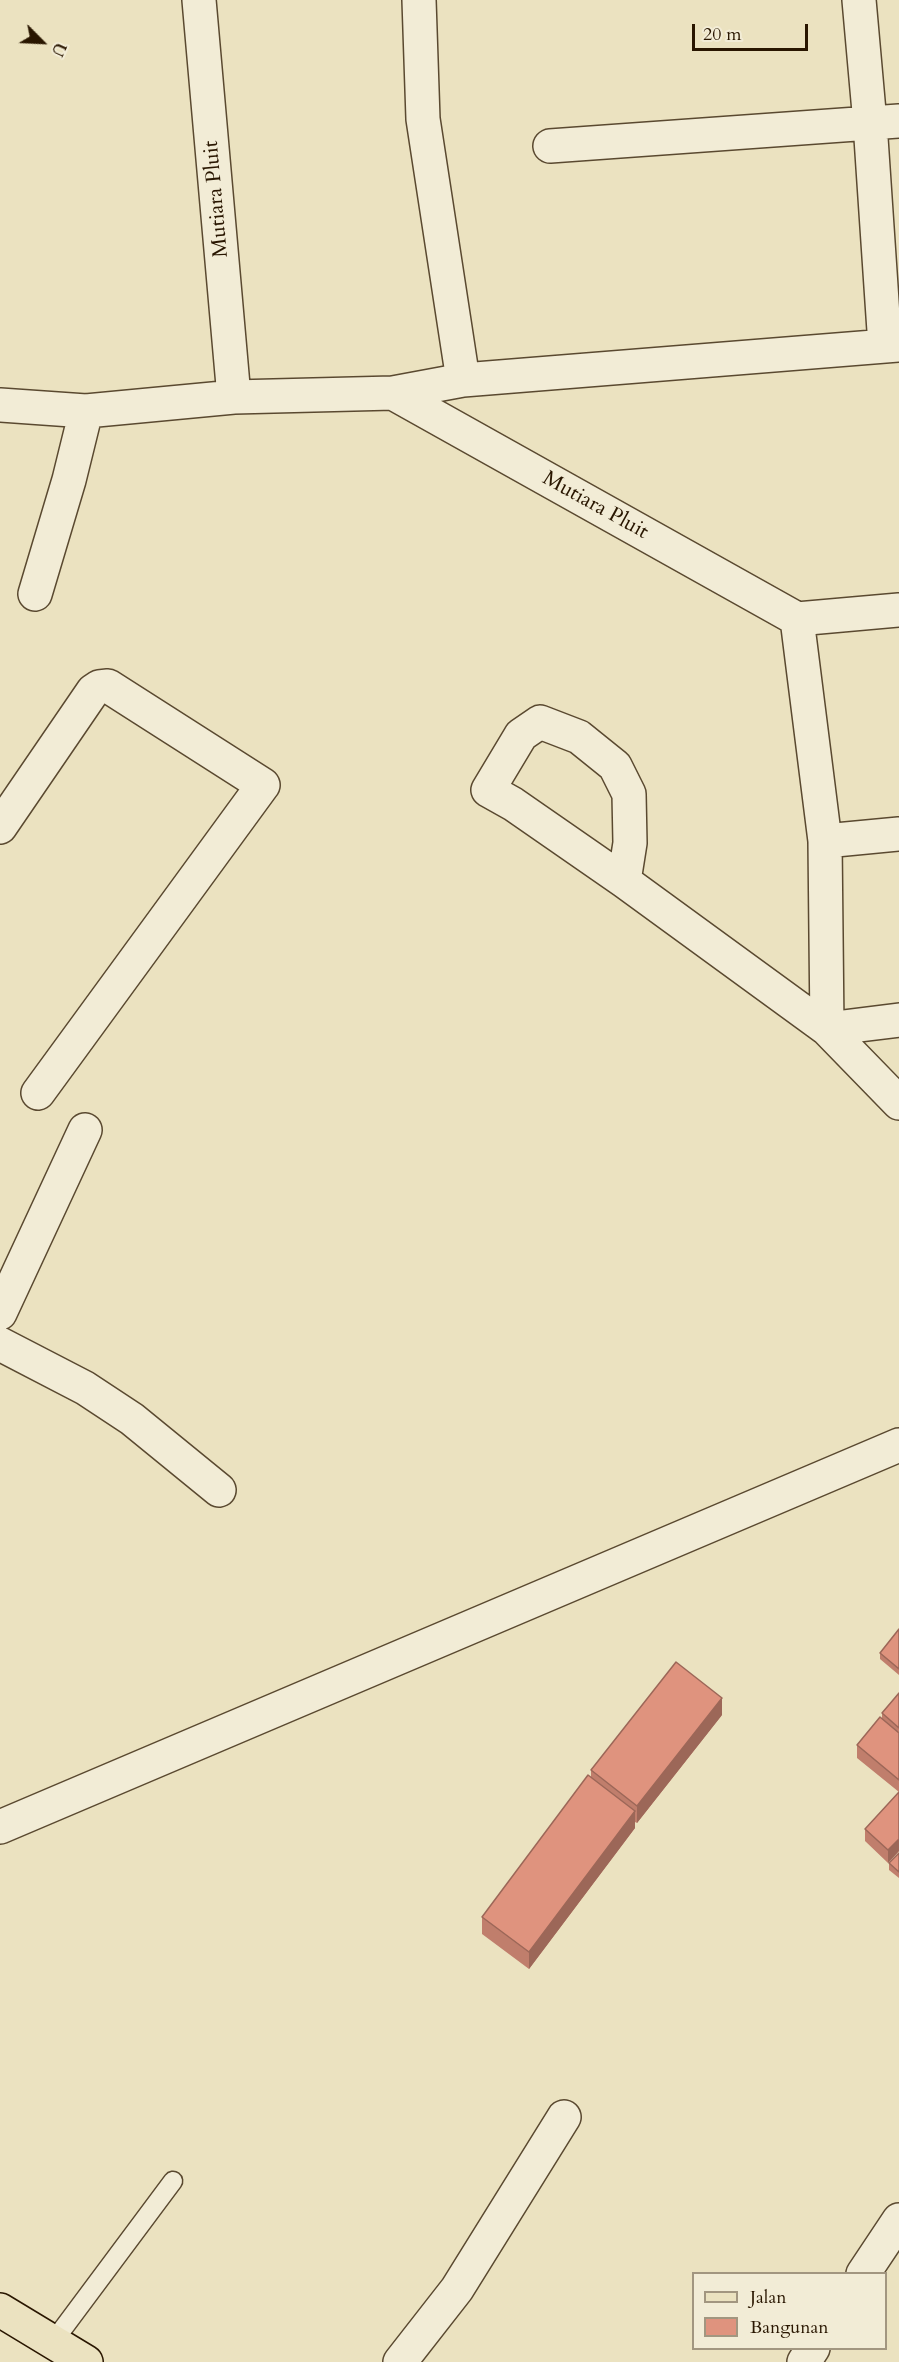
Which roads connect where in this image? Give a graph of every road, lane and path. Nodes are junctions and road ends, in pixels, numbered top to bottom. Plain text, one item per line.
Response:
1 (199, 0) edge
2 (419, 0) edge
3 (859, 0) edge
4 (885, 122) edge
5 (550, 146) dead end
6 (892, 345) edge
7 (463, 380) junction
8 (393, 393) junction
9 (234, 397) junction
10 (0, 405) edge
11 (86, 411) junction
12 (35, 594) dead end
13 (899, 610) edge
14 (797, 620) junction
15 (0, 827) edge
16 (899, 834) edge
17 (825, 841) junction
18 (624, 881) junction
19 (899, 1020) edge
20 (827, 1029) junction
21 (38, 1093) dead end
22 (899, 1103) edge
23 (85, 1130) dead end
24 (0, 1313) edge
25 (0, 1344) edge
26 (899, 1445) edge
27 (219, 1491) dead end
28 (0, 1827) edge
29 (564, 2117) dead end
30 (172, 2181) dead end
31 (899, 2220) edge
32 (864, 2272) edge
33 (0, 2310) edge
34 (53, 2342) junction
35 (86, 2362) edge
36 (400, 2362) edge

1 - 9 street, Mutiara Pluit
2 - 7 street
3 - 4 street
4 - 5 street
4 - 6 street
6 - 7 street
7 - 8 street
8 - 9 street
8 - 14 street, Mutiara Pluit
9 - 11 street
10 - 11 street
11 - 12 street
13 - 14 street
14 - 17 street
15 - 21 street
16 - 17 street
17 - 20 street
18 - 18 street
18 - 20 street
19 - 20 street
20 - 22 street
23 - 24 street
25 - 27 street
26 - 28 street
29 - 36 street
30 - 34 lane
31 - 32 street
33 - 34 main road
34 - 35 main road

